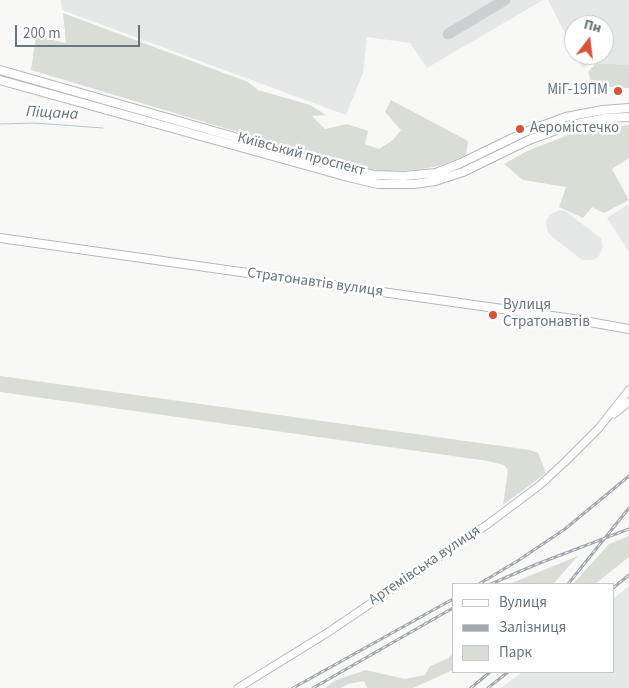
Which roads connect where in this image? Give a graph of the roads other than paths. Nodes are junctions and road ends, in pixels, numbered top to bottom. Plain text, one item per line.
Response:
1 (0, 70) edge
2 (0, 80) edge
3 (628, 112) edge
4 (508, 140) junction
5 (512, 148) junction
6 (490, 149) junction
7 (497, 156) junction
8 (0, 238) edge
9 (573, 319) junction
10 (629, 325) edge
11 (629, 329) edge
12 (629, 390) edge
13 (629, 402) edge
14 (599, 428) junction
15 (238, 688) edge

1 - 6 main road, Київський проспект
2 - 7 main road, Київський проспект
3 - 4 main road, Київський проспект
3 - 5 main road, Київський проспект
4 - 5 main road
4 - 6 main road, Київський проспект
5 - 7 main road, Київський проспект
6 - 7 main road
8 - 9 main road, Стратонавтів вулиця
9 - 10 main road
9 - 11 main road, Стратонавтів вулиця
12 - 14 main road, Артемівська вулиця
13 - 14 main road, Артемівська вулиця
14 - 15 main road, Артемівська вулиця

